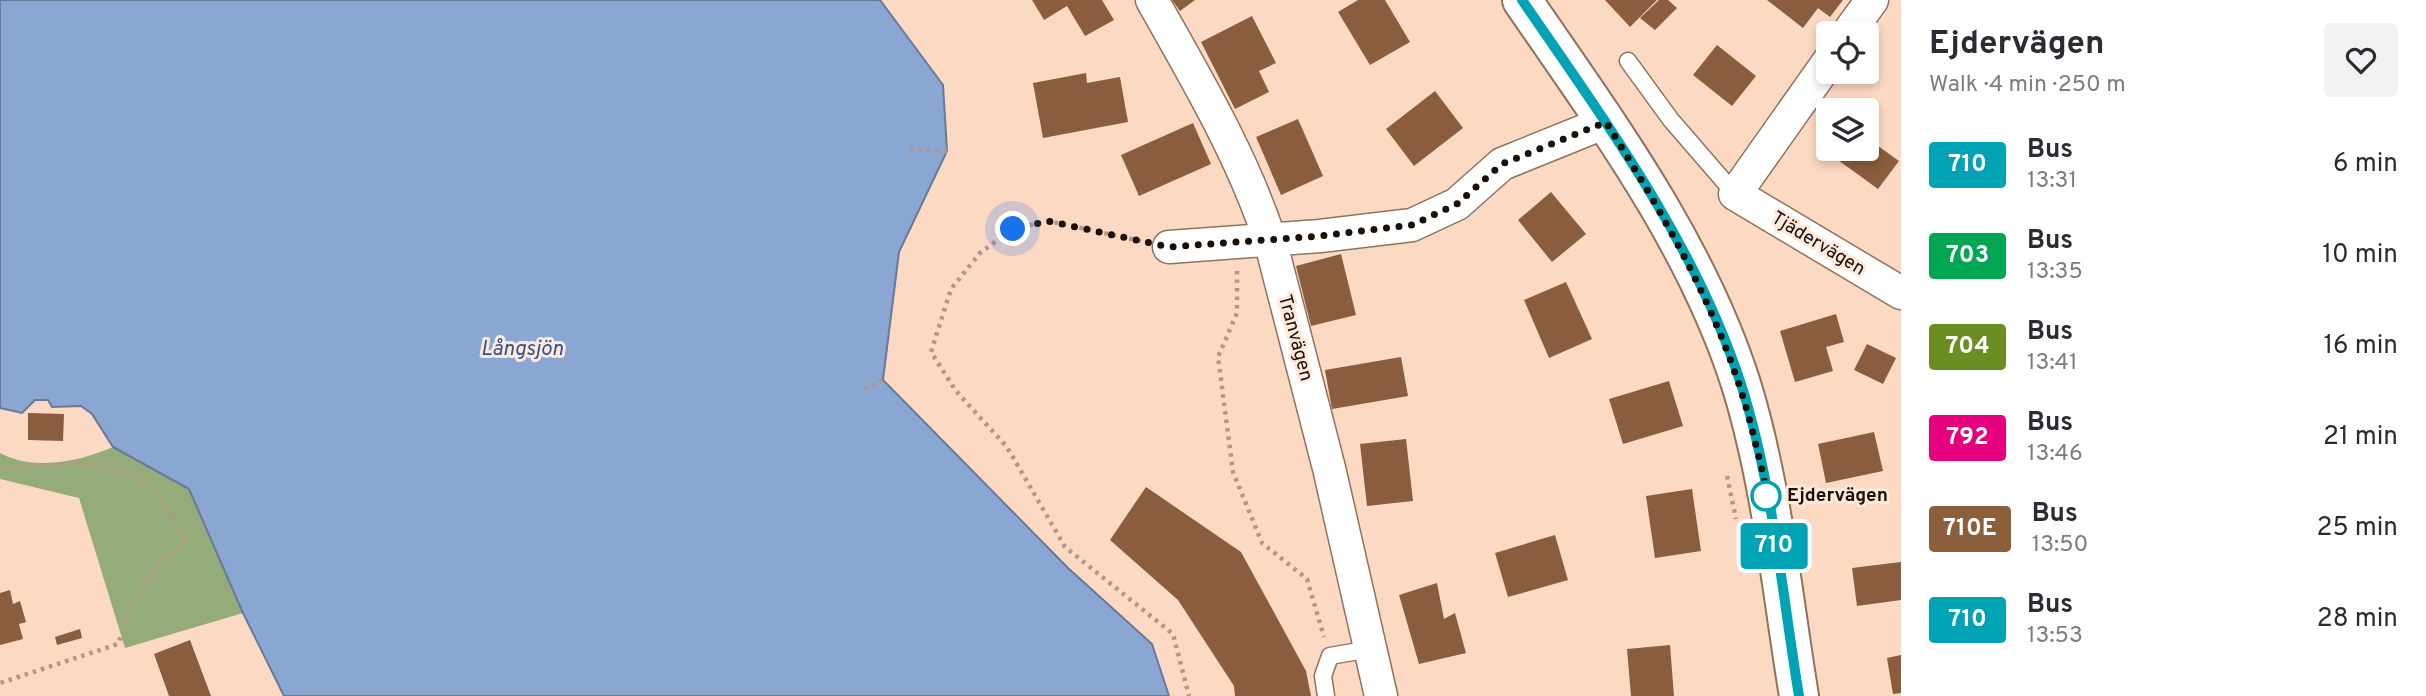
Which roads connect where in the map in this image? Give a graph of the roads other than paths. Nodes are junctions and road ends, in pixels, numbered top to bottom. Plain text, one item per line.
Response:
1 (1153, 0) edge
2 (1522, 0) edge
3 (1872, 0) edge
4 (1857, 21) edge
5 (1628, 61) dead end
6 (1816, 79) edge
7 (1606, 122) junction
8 (1735, 194) junction
9 (1270, 240) junction
10 (1169, 247) road end
11 (1901, 293) edge
12 (1370, 649) junction
13 (1326, 696) edge
14 (1381, 696) edge
15 (1798, 696) edge

1 - 9 street, Tranvägen
2 - 7 street
3 - 4 street
5 - 8 lane
6 - 8 street
7 - 9 street
7 - 15 street
8 - 11 street, Tjädervägen
9 - 10 street
9 - 12 street, Tranvägen
12 - 13 lane
12 - 14 street, Tranvägen

